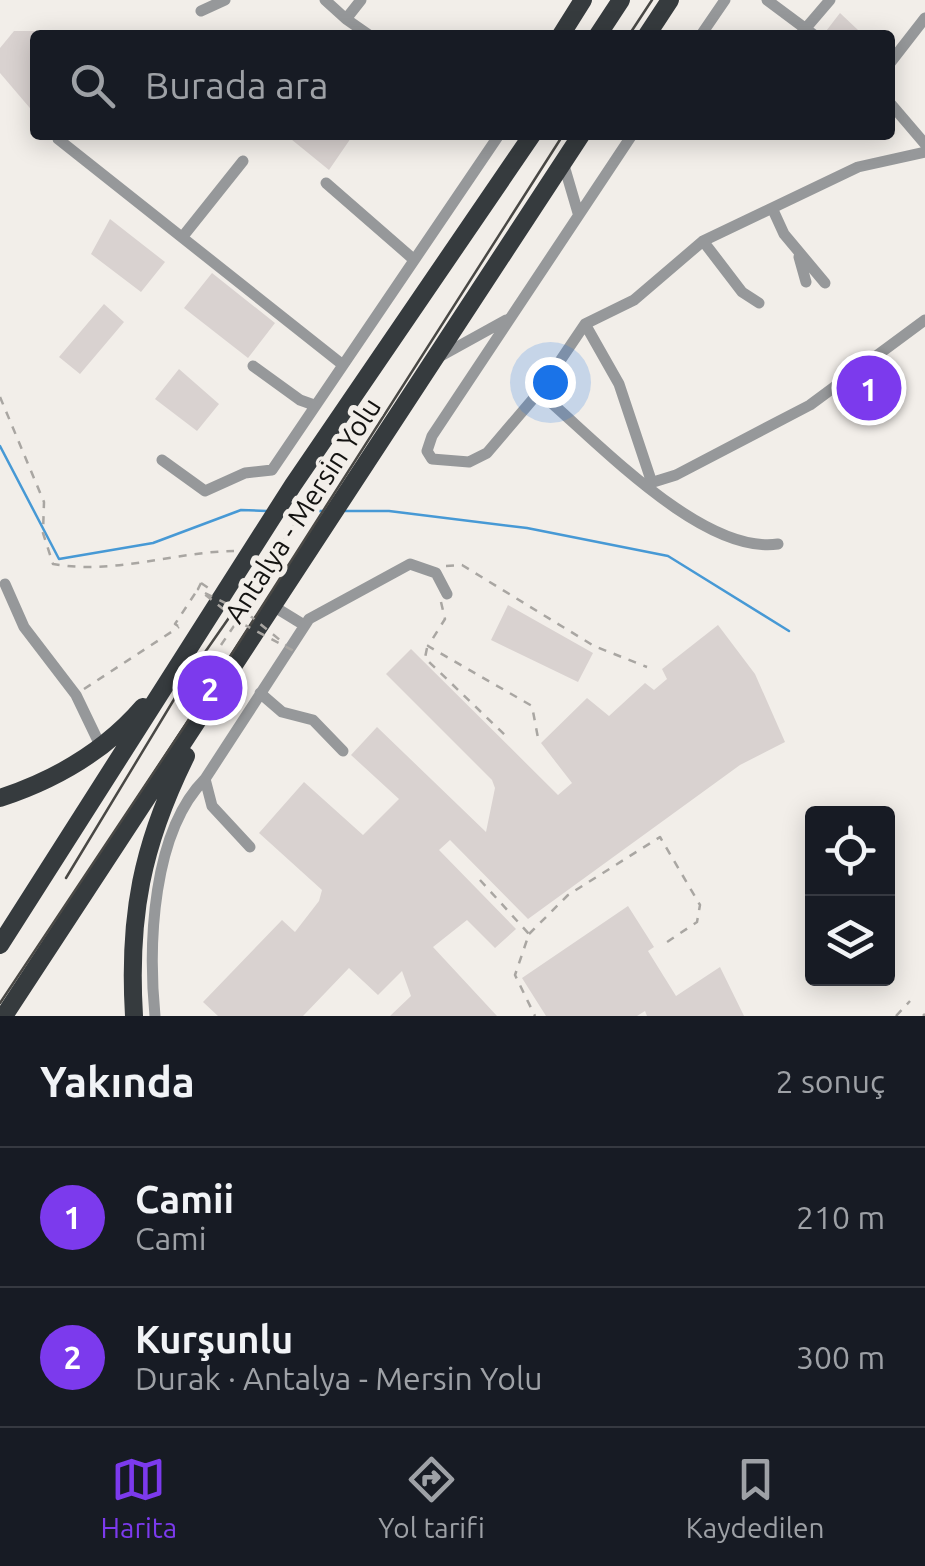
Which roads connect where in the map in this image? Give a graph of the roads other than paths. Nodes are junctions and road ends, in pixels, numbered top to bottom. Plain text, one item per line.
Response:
1 (225, 0) edge
2 (325, 0) edge
3 (361, 0) edge
4 (583, 0) edge
5 (621, 0) edge
6 (670, 0) edge
7 (725, 0) edge
8 (767, 0) edge
9 (830, 0) edge
10 (201, 11) dead end
11 (925, 18) edge
12 (346, 19) junction
13 (362, 30) edge
14 (564, 30) edge
15 (601, 30) edge
16 (650, 30) edge
17 (704, 30) edge
18 (803, 30) edge
19 (809, 30) edge
20 (895, 57) edge
21 (895, 109) edge
22 (61, 140) edge
23 (496, 140) edge
24 (529, 140) edge
25 (577, 140) edge
26 (629, 140) edge
27 (925, 144) edge
28 (925, 152) edge
29 (243, 161) dead end
30 (563, 162) junction
31 (326, 182) dead end
32 (773, 210) junction
33 (578, 214) junction
34 (184, 235) junction
35 (704, 241) junction
36 (798, 252) junction
37 (412, 258) junction
38 (806, 282) dead end
39 (826, 283) dead end
40 (759, 304) dead end
41 (510, 318) junction
42 (925, 320) edge
43 (585, 324) junction
44 (430, 361) junction
45 (343, 365) junction
46 (253, 366) dead end
47 (539, 392) junction
48 (314, 405) junction
49 (162, 460) dead end
50 (650, 483) junction
51 (778, 544) dead end
52 (6, 584) dead end
53 (448, 594) road end
54 (273, 606) junction
55 (304, 625) junction
56 (182, 661) junction
57 (220, 690) junction
58 (260, 693) junction
59 (101, 747) junction
60 (342, 751) dead end
61 (205, 779) junction
62 (0, 798) edge
63 (250, 847) dead end
64 (0, 944) edge
65 (4, 1016) edge
66 (134, 1016) edge
67 (155, 1016) edge

1 - 10 street
2 - 12 street
3 - 12 street
4 - 14 highway
5 - 15 highway
6 - 16 highway
7 - 17 street
8 - 18 street
9 - 19 street
11 - 20 street
12 - 13 street
21 - 27 street
22 - 34 street
23 - 37 street
24 - 56 highway, Antalya - Mersin Yolu
25 - 30 highway, Antalya - Mersin Yolu
26 - 33 street
28 - 32 street
29 - 34 street
30 - 33 street
30 - 44 highway, Antalya - Mersin Yolu
31 - 37 street
32 - 35 street
32 - 36 street
33 - 41 street
34 - 45 street
35 - 40 street
35 - 43 street
36 - 38 street
36 - 39 street
37 - 45 street
41 - 44 street
41 - 47 street
42 - 50 street
43 - 47 street
43 - 50 street
44 - 54 highway, Antalya - Mersin Yolu
45 - 48 street
46 - 48 street
47 - 50 street
48 - 49 street
50 - 51 street
52 - 59 street
53 - 55 street
54 - 55 street
54 - 57 highway, Antalya - Mersin Yolu
55 - 58 street
56 - 59 highway
56 - 64 highway, Antalya - Mersin Yolu
57 - 65 highway, Antalya - Mersin Yolu
57 - 66 highway
58 - 60 street
58 - 61 street
59 - 62 highway
61 - 63 street
61 - 67 street

